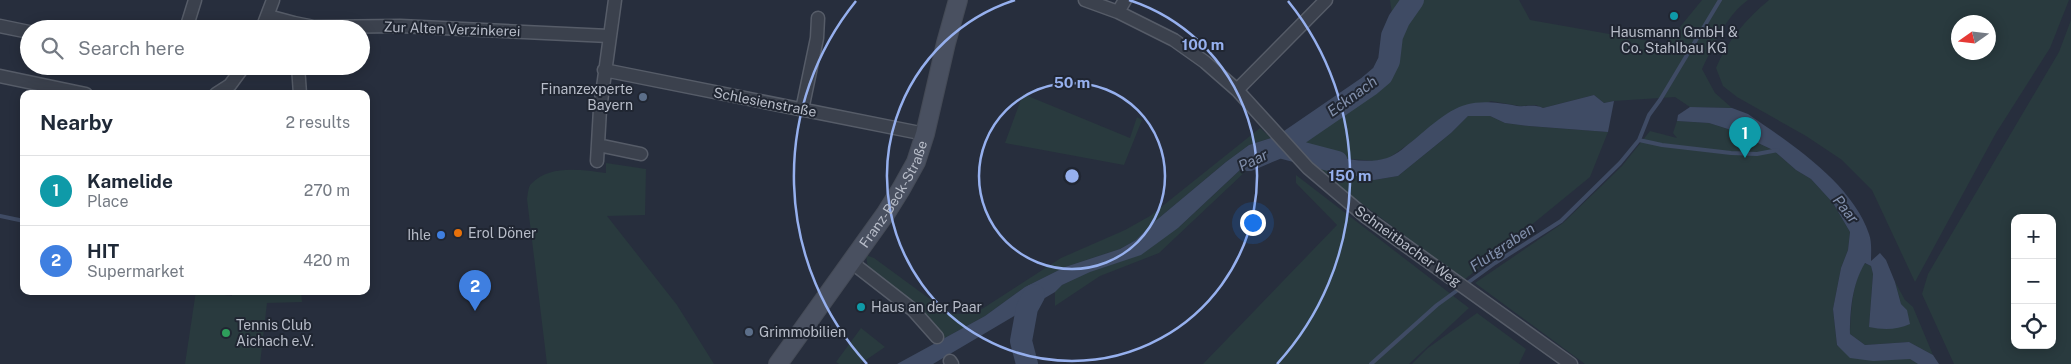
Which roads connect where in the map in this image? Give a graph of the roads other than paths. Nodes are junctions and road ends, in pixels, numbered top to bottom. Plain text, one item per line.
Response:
1 (195, 0) edge
2 (273, 0) edge
3 (615, 0) edge
4 (958, 0) edge
5 (1085, 0) edge
6 (1125, 0) edge
7 (1326, 0) edge
8 (1118, 12) junction
9 (268, 16) junction
10 (818, 18) dead end
11 (189, 20) edge
12 (266, 20) edge
13 (279, 20) edge
14 (0, 26) edge
15 (370, 26) edge
16 (20, 30) edge
17 (609, 36) junction
18 (604, 70) junction
19 (237, 75) edge
20 (299, 75) edge
21 (0, 76) edge
22 (67, 90) edge
23 (222, 90) edge
24 (300, 90) edge
25 (1238, 90) junction
26 (802, 110) junction
27 (925, 134) junction
28 (598, 145) junction
29 (640, 154) dead end
30 (597, 161) dead end
31 (850, 261) junction
32 (937, 337) dead end
33 (778, 364) edge
34 (1571, 364) edge

1 - 11 street
2 - 9 street
3 - 17 street
4 - 27 street, Franz-Beck-Straße
5 - 8 street, Schneitbacher Weg
6 - 8 street
7 - 25 street
8 - 25 street, Schneitbacher Weg
9 - 12 street
9 - 13 street, Zur Alten Verzinkerei
10 - 26 street
14 - 16 street
15 - 17 street, Zur Alten Verzinkerei
17 - 18 street
18 - 26 street, Schlesienstraße
18 - 28 street
19 - 23 street
20 - 24 street
21 - 22 street
25 - 34 street, Schneitbacher Weg
26 - 27 street, Schlesienstraße
27 - 31 street, Franz-Beck-Straße
28 - 29 street
28 - 30 street
31 - 32 street
31 - 33 street, Franz-Beck-Straße

